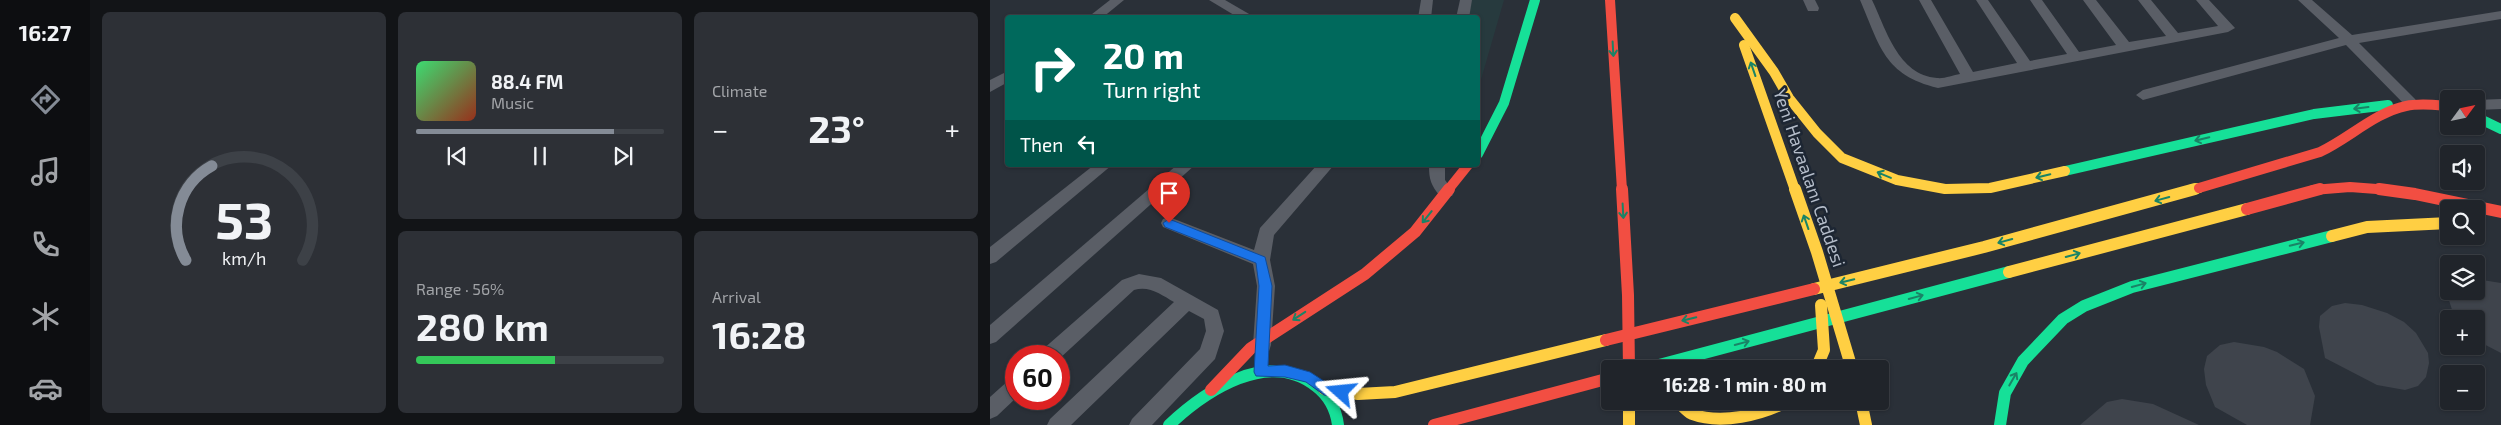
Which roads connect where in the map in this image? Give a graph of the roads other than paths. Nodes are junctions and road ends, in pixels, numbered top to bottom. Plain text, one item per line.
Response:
1 (1118, 0) edge
2 (1215, 0) edge
3 (1427, 0) edge
4 (1466, 0) edge
5 (1535, 0) edge
6 (1610, 0) edge
7 (1866, 0) edge
8 (1925, 0) edge
9 (1982, 0) edge
10 (2036, 0) edge
11 (2089, 0) edge
12 (2144, 0) edge
13 (2202, 0) edge
14 (2304, 0) edge
15 (1096, 15) edge
16 (1244, 15) edge
17 (1424, 15) edge
18 (1463, 15) edge
19 (2501, 15) edge
20 (2176, 38) junction
21 (2349, 40) junction
22 (2125, 47) junction
23 (2076, 57) junction
24 (2026, 66) junction
25 (1005, 77) edge
26 (1969, 77) junction
27 (990, 87) edge
28 (2143, 95) dead end
29 (2410, 102) junction
30 (2440, 104) edge
31 (2501, 104) edge
32 (2485, 105) edge
33 (2485, 121) edge
34 (2501, 129) edge
35 (1480, 150) edge
36 (1102, 167) edge
37 (1185, 167) edge
38 (1324, 167) edge
39 (1437, 167) edge
40 (1466, 167) edge
41 (1446, 192) junction
42 (2501, 212) edge
43 (1169, 223) dead end
44 (2440, 223) edge
45 (1817, 252) junction
46 (990, 257) edge
47 (1261, 260) junction
48 (1628, 295) junction
49 (1187, 301) junction
50 (990, 336) edge
51 (1263, 340) junction
52 (1061, 345) edge
53 (1628, 360) edge
54 (1654, 360) edge
55 (1678, 360) edge
56 (1820, 360) edge
57 (1849, 360) edge
58 (1261, 372) junction
59 (1601, 380) edge
60 (1324, 389) junction
61 (1211, 390) junction
62 (1005, 396) edge
63 (990, 410) edge
64 (1629, 410) edge
65 (1689, 410) edge
66 (1776, 410) edge
67 (1863, 410) edge
68 (1057, 425) edge
69 (1139, 425) edge
70 (1169, 425) edge
71 (1338, 425) edge
72 (1434, 425) edge
73 (1629, 425) edge
74 (1866, 425) edge
75 (2000, 425) edge

1 - 15 lane
2 - 16 lane
3 - 17 lane
4 - 18 lane
5 - 35 main road
6 -> 48 main road
7 - 26 lane
8 - 26 lane
9 - 24 lane
10 - 23 lane
11 - 22 lane
12 - 20 lane
13 - 20 lane
14 - 21 lane
19 - 21 lane
20 - 22 lane
21 - 28 lane
21 - 29 lane
22 - 23 lane
23 - 24 lane
24 - 26 lane
25 - 27 lane
29 - 30 main road
29 - 45 main road, Yeni Havaalanı Caddesi
29 -> 60 main road
31 - 32 lane
33 - 34 main road
36 - 46 lane
37 - 50 lane
38 - 47 lane
39 - 41 lane
40 - 41 main road
41 -> 51 main road
55 -> 42 main road
43 - 47 lane
75 -> 44 main road
45 - 56 main road
45 - 57 main road, Yeni Havaalanı Caddesi
47 - 51 lane
48 - 53 main road
48 - 54 main road
49 - 52 lane
49 - 68 lane
49 - 69 lane
51 - 58 lane
51 - 61 main road
58 - 60 main road
58 - 61 main road
59 - 72 main road
60 - 71 main road
61 - 70 main road
62 - 63 lane
64 - 73 main road
65 - 66 main road
67 - 74 main road

